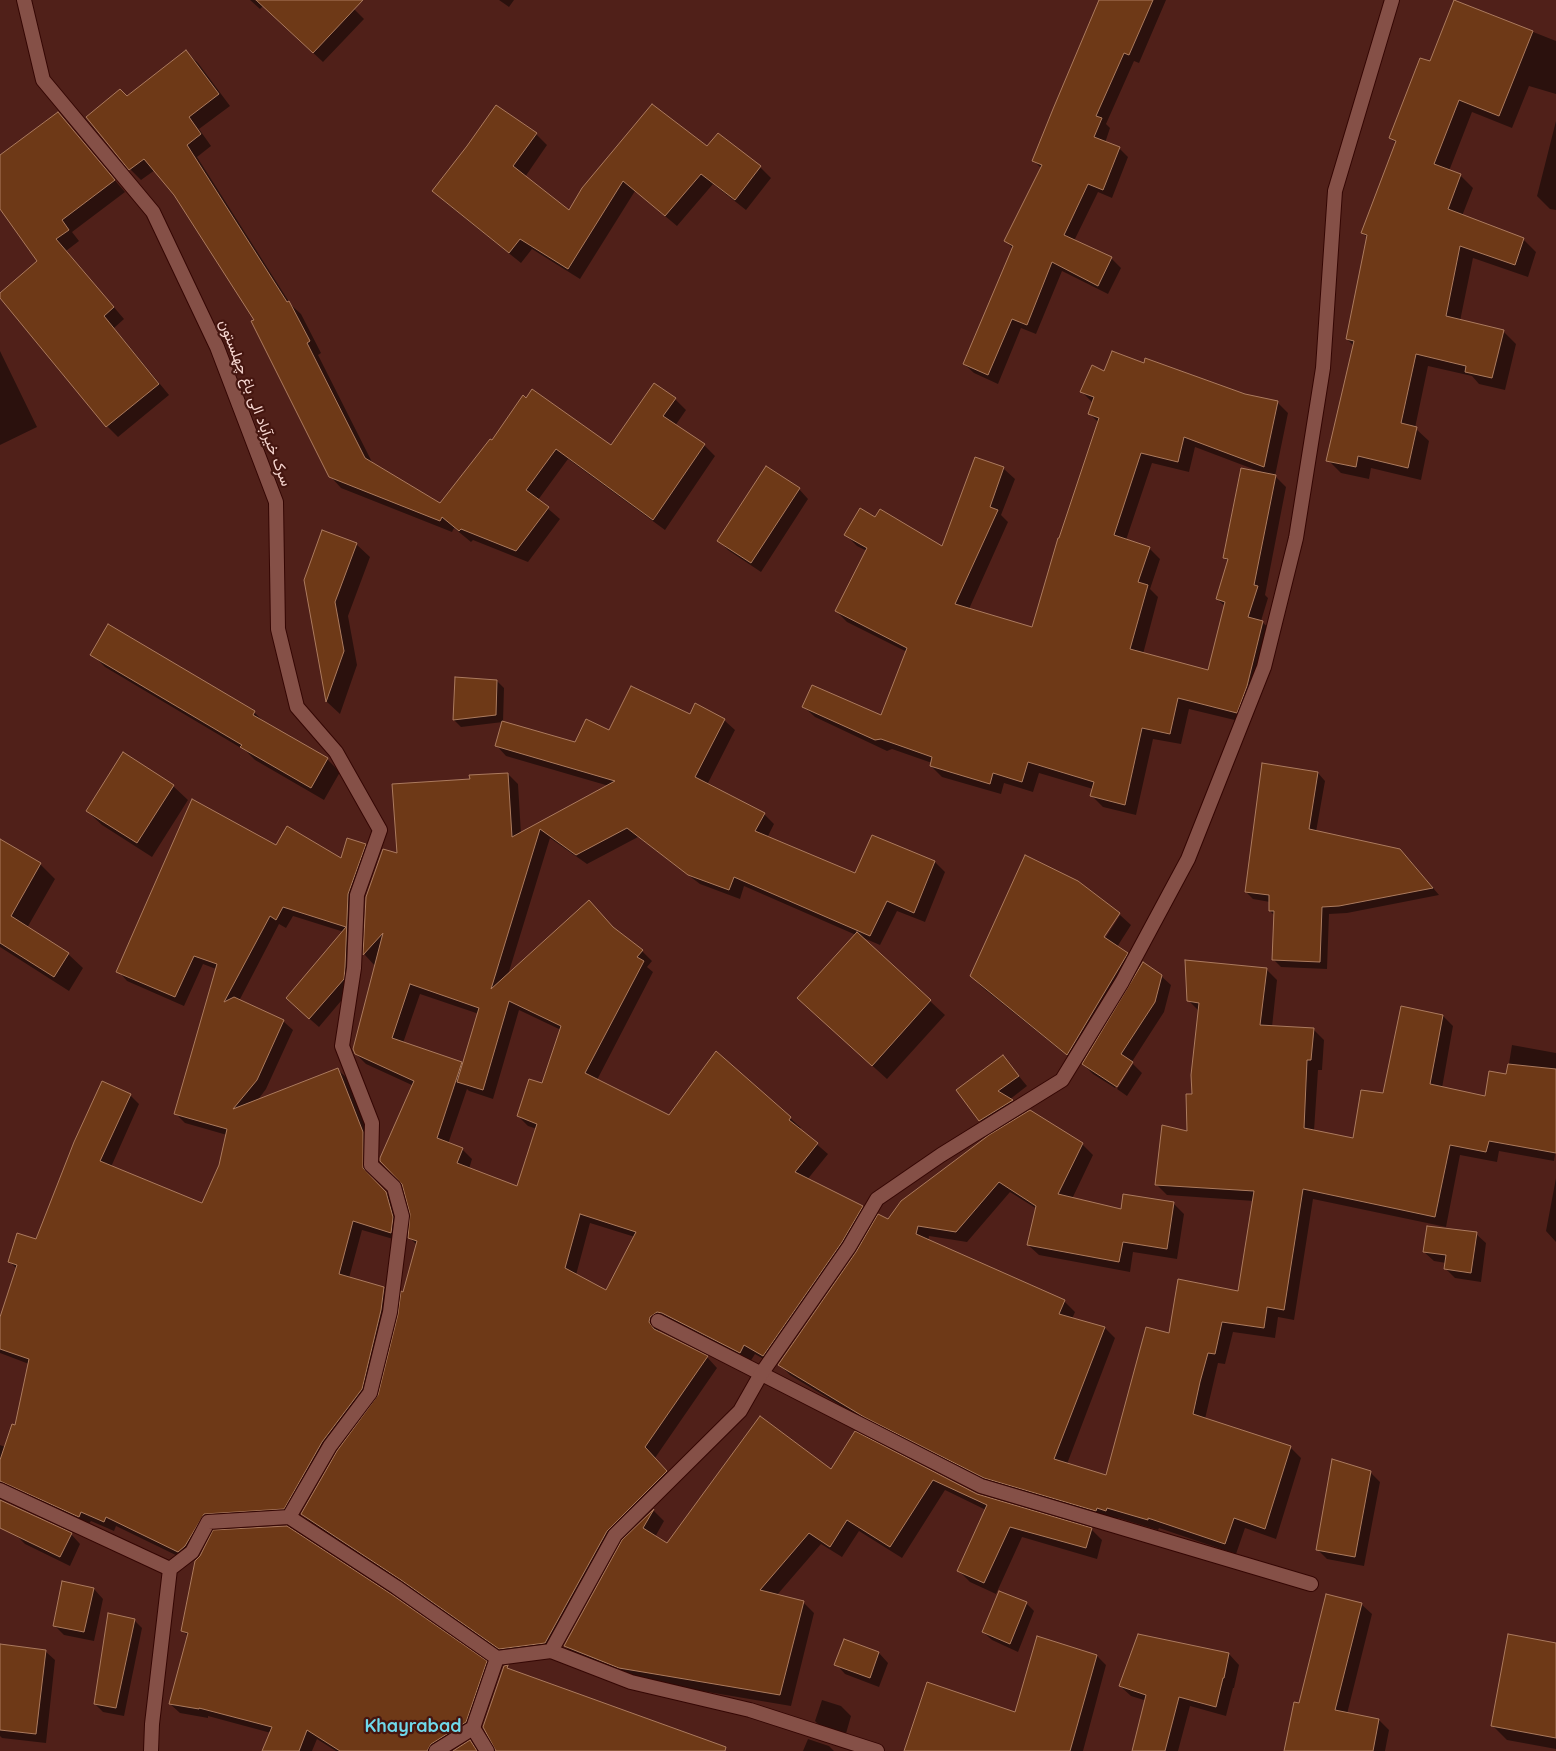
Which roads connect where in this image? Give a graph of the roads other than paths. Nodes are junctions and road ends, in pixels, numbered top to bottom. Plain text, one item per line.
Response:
1 (24, 0) edge
2 (1392, 0) edge
3 (658, 1321) dead end
4 (761, 1374) junction
5 (0, 1490) edge
6 (289, 1517) junction
7 (170, 1569) junction
8 (1311, 1584) dead end
9 (550, 1651) junction
10 (497, 1658) junction
11 (473, 1728) junction
12 (151, 1751) edge
13 (436, 1751) edge
14 (487, 1751) edge
15 (876, 1751) edge

1 - 6 street, سرک خیرآباد الی باغ چهلستون
2 - 4 street
3 - 4 street
4 - 8 street
4 - 9 street
5 - 7 street
6 - 7 street
6 - 10 street
7 - 12 street
9 - 10 street
9 - 15 street
10 - 11 street
11 - 13 street
11 - 14 street

